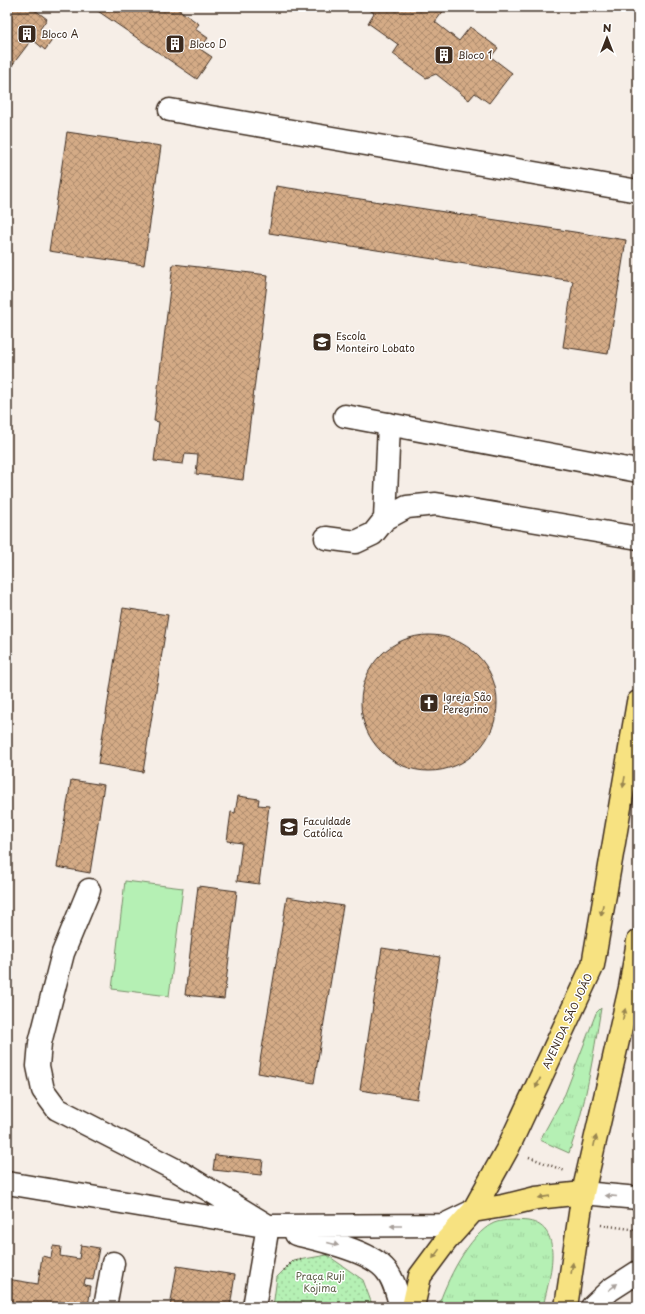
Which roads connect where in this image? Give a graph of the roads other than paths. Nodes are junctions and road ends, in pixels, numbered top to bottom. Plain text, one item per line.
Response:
1 (170, 110) dead end
2 (638, 191) edge
3 (345, 416) dead end
4 (389, 424) junction
5 (638, 471) edge
6 (385, 519) junction
7 (326, 538) dead end
8 (638, 538) edge
9 (638, 702) edge
10 (89, 890) dead end
11 (638, 941) edge
12 (7, 1183) edge
13 (583, 1193) junction
14 (638, 1198) edge
15 (473, 1210) junction
16 (268, 1226) junction
17 (113, 1262) dead end
18 (638, 1272) edge
19 (105, 1307) edge
20 (254, 1307) edge
21 (401, 1307) edge
22 (413, 1307) edge
23 (566, 1307) edge
24 (592, 1307) edge

1 - 2 street
3 - 4 street
4 - 5 street
4 - 6 street
6 - 7 street
6 - 8 street
9 -> 15 main road, AVENIDA SÃO JOÃO
10 - 16 street
13 -> 11 main road
12 - 16 street
14 -> 13 street
13 -> 15 main road
23 -> 13 main road
15 -> 16 street
15 -> 22 main road, AVENIDA SÃO JOÃO
16 - 20 street
16 -> 21 street
17 - 19 street
24 -> 18 street

